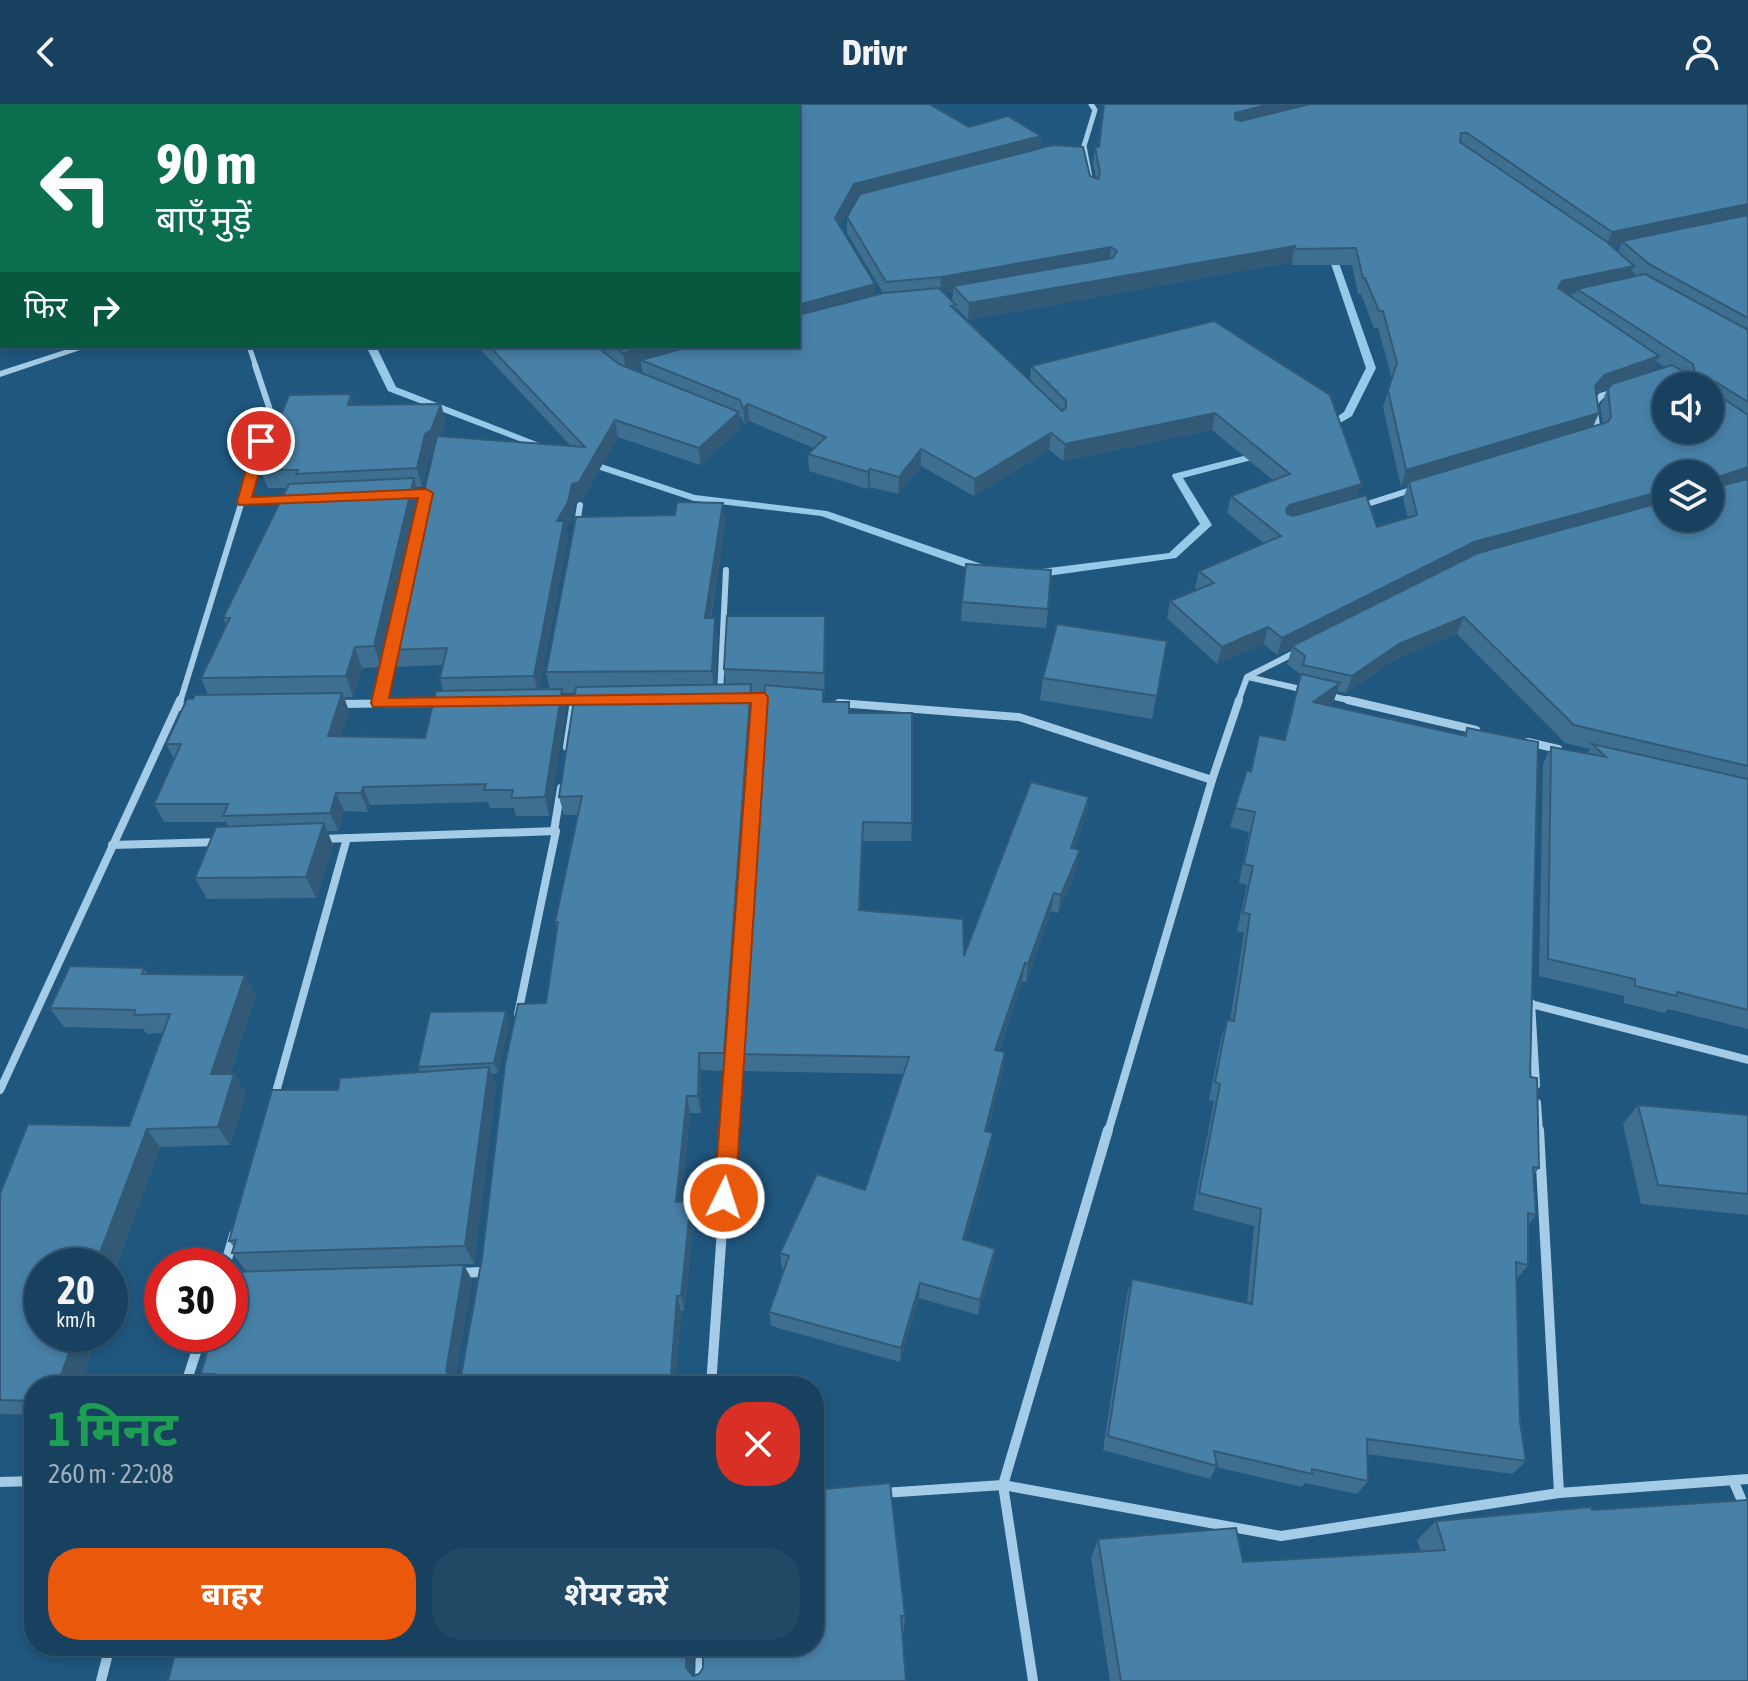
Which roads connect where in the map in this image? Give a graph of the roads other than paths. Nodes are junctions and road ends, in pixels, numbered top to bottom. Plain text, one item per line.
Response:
1 (1091, 104) edge
2 (1084, 146) junction
3 (1069, 150) edge
4 (1093, 190) edge
5 (81, 348) edge
6 (250, 348) edge
7 (0, 374) edge
8 (1626, 388) edge
9 (1585, 438) edge
10 (1430, 484) edge
11 (304, 499) edge
12 (244, 502) junction
13 (580, 505) dead end
14 (1344, 511) edge
15 (575, 536) edge
16 (726, 570) dead end
17 (392, 643) edge
18 (1302, 649) edge
19 (1247, 677) junction
20 (1308, 691) edge
21 (1323, 694) edge
22 (760, 697) junction
23 (790, 699) edge
24 (706, 700) edge
25 (720, 700) junction
26 (559, 701) edge
27 (574, 701) junction
28 (588, 701) edge
29 (379, 703) junction
30 (454, 703) edge
31 (836, 703) edge
32 (333, 704) edge
33 (209, 706) edge
34 (178, 707) junction
35 (1491, 733) edge
36 (1521, 741) edge
37 (1536, 744) junction
38 (1567, 751) edge
39 (565, 759) edge
40 (1536, 759) edge
41 (563, 773) edge
42 (1212, 780) junction
43 (554, 831) junction
44 (347, 838) junction
45 (316, 839) edge
46 (238, 841) edge
47 (112, 845) junction
48 (1532, 989) edge
49 (1531, 1004) junction
50 (517, 1018) edge
51 (1748, 1060) edge
52 (0, 1090) edge
53 (276, 1093) junction
54 (291, 1093) edge
55 (272, 1108) edge
56 (238, 1223) edge
57 (230, 1248) edge
58 (483, 1258) edge
59 (481, 1272) junction
60 (450, 1273) edge
61 (479, 1287) edge
62 (196, 1352) edge
63 (187, 1376) edge
64 (712, 1376) edge
65 (1748, 1479) edge
66 (1733, 1480) junction
67 (24, 1481) edge
68 (0, 1482) edge
69 (1003, 1485) junction
70 (877, 1493) edge
71 (1559, 1493) junction
72 (1748, 1515) edge
73 (107, 1656) edge
74 (701, 1656) edge
75 (101, 1681) edge
76 (700, 1681) edge
77 (1033, 1681) edge

1 - 2 street
2 - 3 street
2 - 4 street
5 - 7 street
6 - 12 street
8 - 9 street
10 - 14 street
11 - 12 street
12 - 34 street
13 - 15 street
16 - 25 street
17 - 29 street
18 - 19 street
19 - 20 street
19 - 42 street
21 - 35 street
22 - 23 street
22 - 25 street
22 - 64 street
24 - 25 street
26 - 27 street
27 - 28 street
27 - 39 street
29 - 30 street
29 - 32 street
31 - 42 street
33 - 34 street
34 - 47 street
36 - 37 street
37 - 38 street
37 - 40 street
41 - 43 street
42 - 69 street
43 - 44 street
43 - 50 street
44 - 45 street
44 - 53 street
46 - 47 street
47 - 52 street
48 - 49 street
49 - 51 street
49 - 71 street
53 - 54 street
53 - 55 street
56 - 57 street
58 - 59 street
59 - 60 street
59 - 61 street
62 - 63 street
65 - 66 street
66 - 71 street
66 - 72 street
67 - 68 street
69 - 70 street
69 - 71 street
69 - 77 street
73 - 75 street
74 - 76 street

